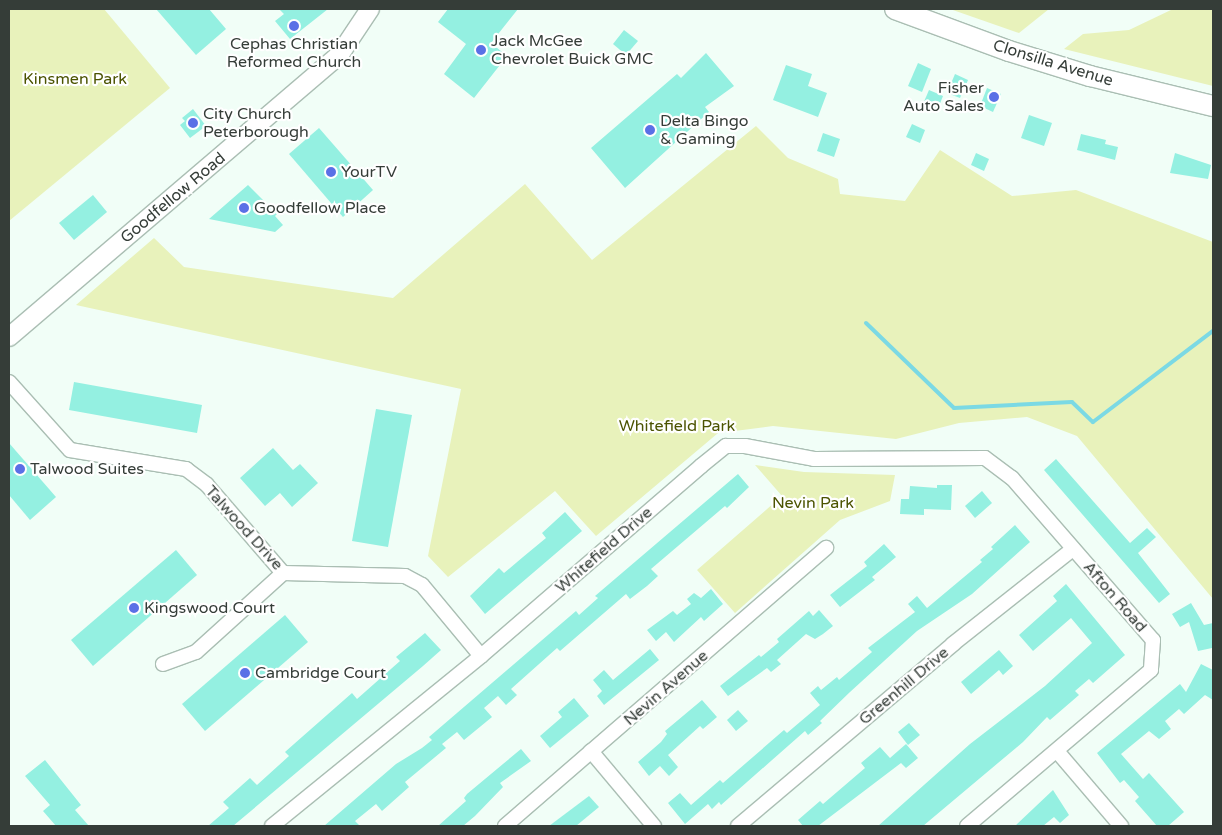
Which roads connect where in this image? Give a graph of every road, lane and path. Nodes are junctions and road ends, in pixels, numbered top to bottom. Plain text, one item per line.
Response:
1 (370, 9) edge
2 (896, 9) edge
3 (1213, 106) edge
4 (9, 337) edge
5 (9, 382) edge
6 (994, 463) joint
7 (826, 548) dead end
8 (1073, 549) junction
9 (283, 573) junction
10 (481, 656) junction
11 (163, 664) dead end
12 (591, 751) junction
13 (1057, 751) junction
14 (272, 826) edge
15 (505, 826) edge
16 (654, 826) edge
17 (738, 826) edge
18 (967, 826) edge
19 (1121, 826) edge

1 - 4 street, Goodfellow Road
2 - 3 main road, Clonsilla Avenue
5 - 9 street, Talwood Drive
6 - 8 street, Afton Road
6 - 10 street, Whitefield Drive
7 - 12 street, Nevin Avenue
8 - 13 street, Afton Road
8 - 17 street, Greenhill Drive
9 - 10 street, Talwood Drive
9 - 11 street
10 - 14 street, Whitefield Drive
12 - 15 street, Nevin Avenue
12 - 16 street
13 - 18 street, Afton Road
13 - 19 street

